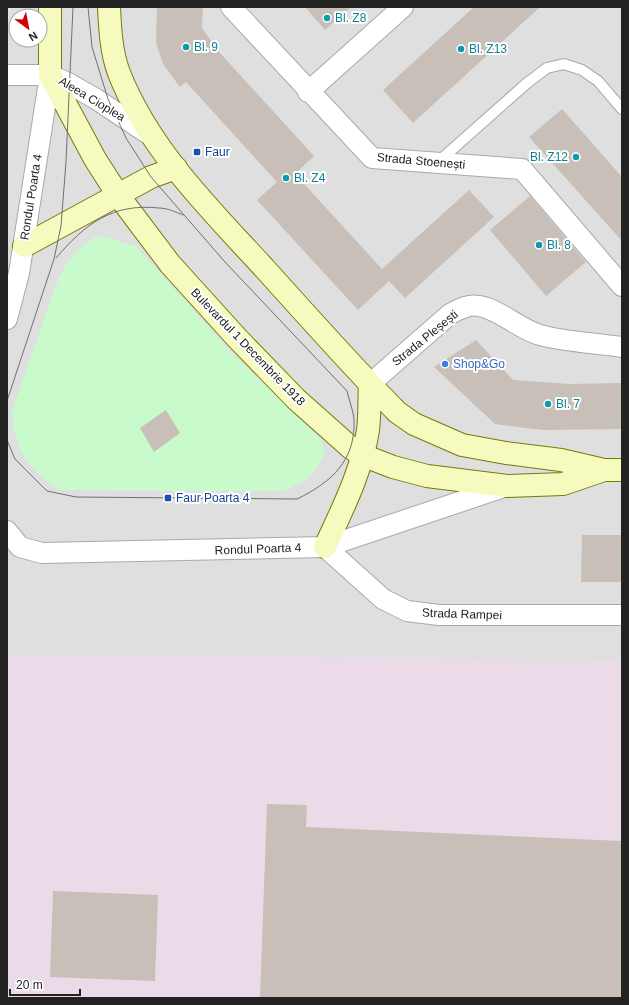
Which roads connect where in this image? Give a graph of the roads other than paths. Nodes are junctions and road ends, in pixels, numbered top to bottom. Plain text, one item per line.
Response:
1 (50, 7) edge
2 (109, 7) edge
3 (231, 7) edge
4 (403, 7) edge
5 (50, 74) junction
6 (7, 75) edge
7 (308, 92) junction
8 (622, 109) edge
9 (150, 135) junction
10 (436, 163) junction
11 (176, 168) junction
12 (118, 195) junction
13 (24, 246) junction
14 (622, 286) edge
15 (7, 319) edge
16 (622, 347) edge
17 (370, 384) junction
18 (362, 455) junction
19 (613, 470) edge
20 (507, 486) junction
21 (7, 531) edge
22 (325, 547) junction
23 (622, 616) edge

1 - 5 main road, Bulevardul 1 Decembrie 1918
2 - 9 main road, Bulevardul 1 Decembrie 1918
3 - 7 street, Strada Stoenești
4 - 7 street
5 - 6 street, Aleea Cioplea
5 - 9 street, Aleea Cioplea
5 - 12 main road, Bulevardul 1 Decembrie 1918
5 - 13 street, Rondul Poarta 4
7 - 10 street, Strada Stoenești
8 - 10 lane
9 - 11 main road, Bulevardul 1 Decembrie 1918
10 - 14 street, Strada Stoenești
11 - 12 main road
11 - 17 main road, Bulevardul 1 Decembrie 1918
12 - 13 main road
12 - 18 main road, Bulevardul 1 Decembrie 1918
13 - 15 street, Rondul Poarta 4
16 - 17 street, Strada Pleșești
17 - 18 main road
17 - 19 main road, Bulevardul 1 Decembrie 1918
18 - 20 main road, Bulevardul 1 Decembrie 1918
18 - 22 main road
19 - 20 main road, Bulevardul 1 Decembrie 1918
20 - 22 street, Rondul Poarta 4
21 - 22 street, Rondul Poarta 4
22 - 23 street, Strada Rampei

